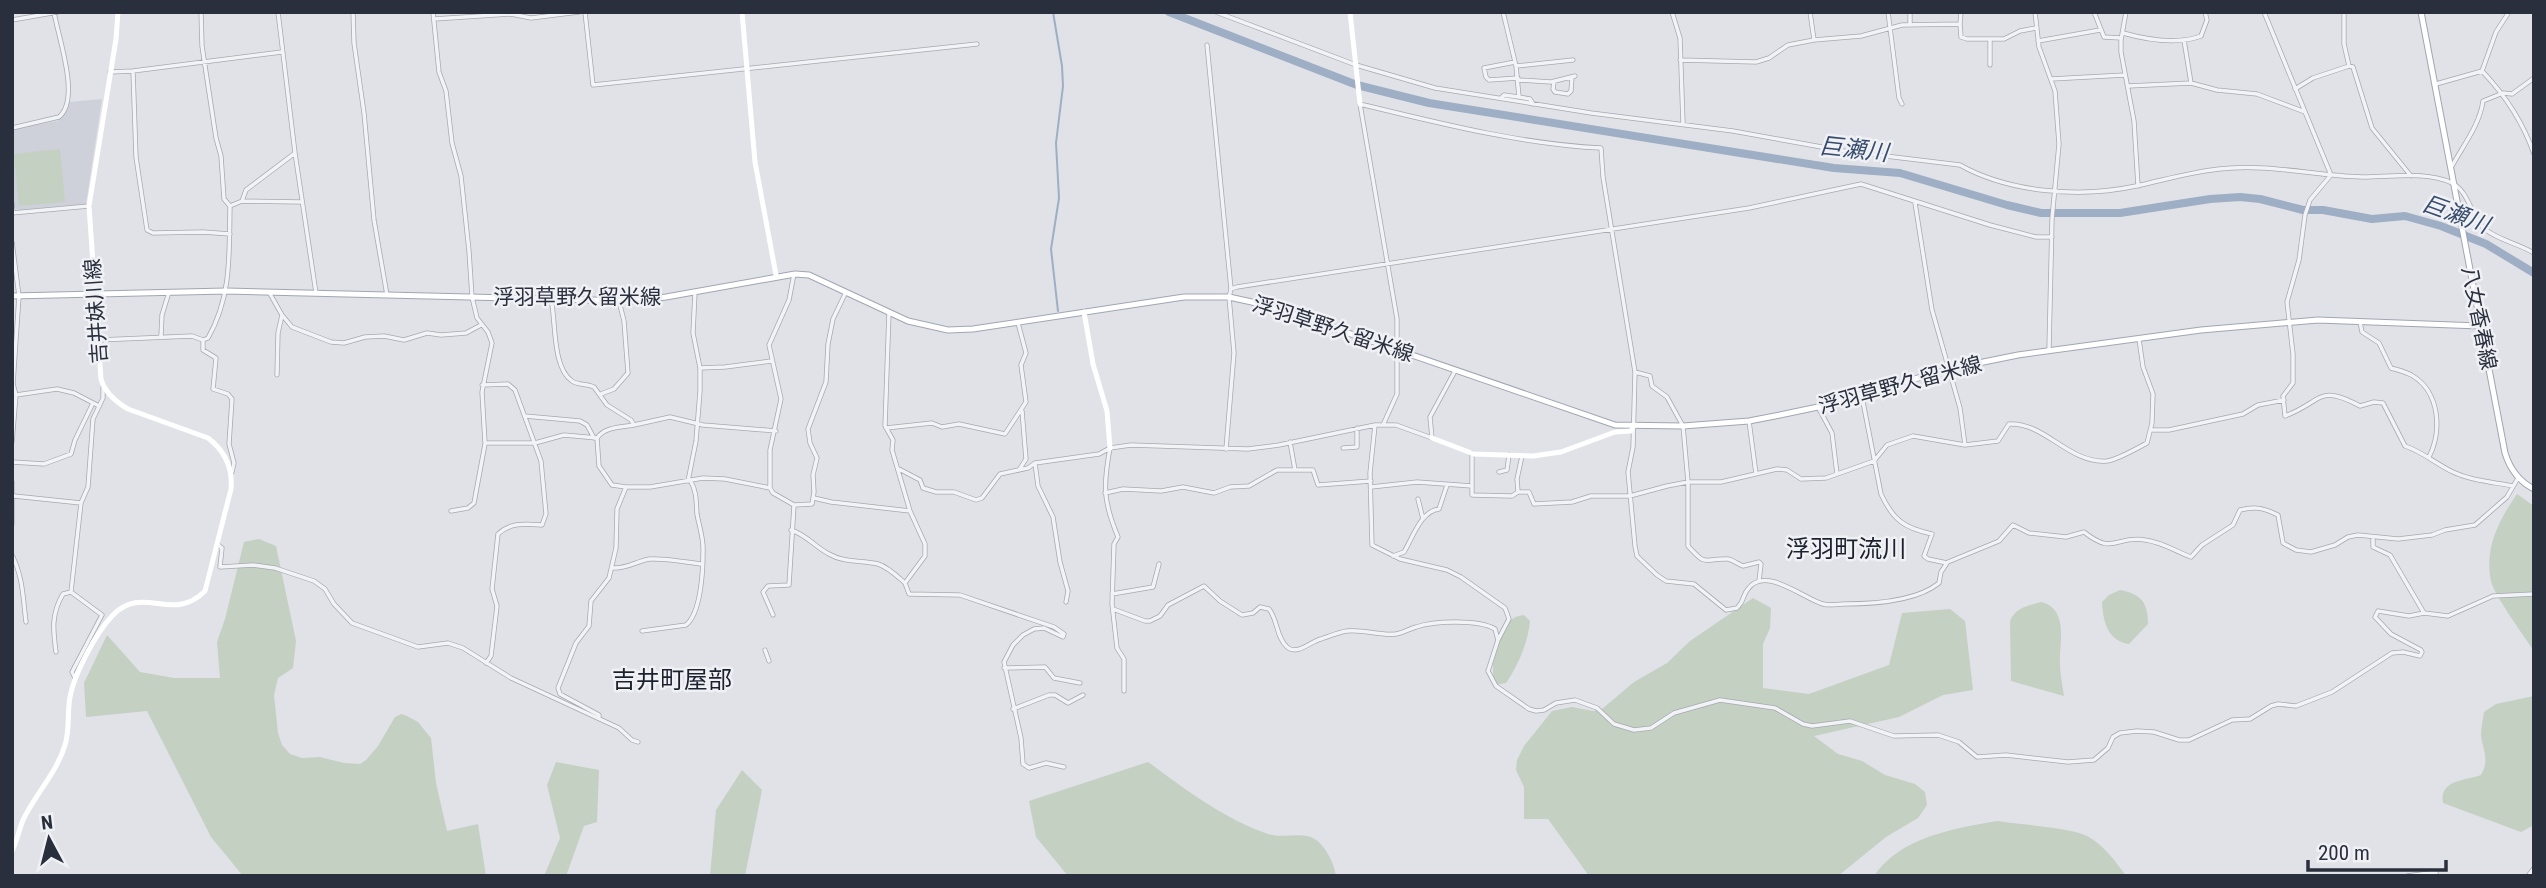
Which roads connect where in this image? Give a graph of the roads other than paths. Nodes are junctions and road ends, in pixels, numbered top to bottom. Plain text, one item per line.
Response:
1 (118, 12) edge
2 (201, 12) edge
3 (278, 12) edge
4 (353, 12) edge
5 (433, 12) edge
6 (582, 12) edge
7 (742, 12) edge
8 (1216, 12) edge
9 (1350, 12) edge
10 (1503, 12) edge
11 (1672, 12) edge
12 (1810, 12) edge
13 (1888, 12) edge
14 (1910, 12) edge
15 (1961, 12) edge
16 (2035, 12) edge
17 (2094, 12) edge
18 (2126, 12) edge
19 (2205, 12) edge
20 (2264, 12) edge
21 (2344, 12) edge
22 (2421, 12) edge
23 (2509, 12) edge
24 (55, 13) edge
25 (433, 19) junction
26 (12, 20) edge
27 (1960, 24) junction
28 (1910, 25) junction
29 (1890, 28) junction
30 (2036, 28) junction
31 (2100, 30) junction
32 (2122, 36) junction
33 (1990, 39) junction
34 (1815, 40) junction
35 (2184, 40) junction
36 (2038, 41) junction
37 (977, 44) dead end
38 (1207, 45) dead end
39 (282, 52) junction
40 (1573, 60) dead end
41 (1680, 60) junction
42 (204, 61) junction
43 (1515, 64) junction
44 (1356, 65) junction
45 (1990, 65) dead end
46 (2349, 66) junction
47 (748, 69) junction
48 (133, 71) junction
49 (2482, 71) junction
50 (110, 72) junction
51 (2125, 75) junction
52 (2534, 78) edge
53 (1518, 79) junction
54 (2051, 79) junction
55 (1554, 81) junction
56 (2191, 83) junction
57 (2434, 85) junction
58 (2128, 86) junction
59 (2295, 89) junction
60 (2502, 93) junction
61 (1519, 97) junction
62 (1501, 99) junction
63 (1360, 104) junction
64 (1533, 104) junction
65 (1902, 104) dead end
66 (2305, 112) junction
67 (1683, 123) junction
68 (12, 128) edge
69 (2532, 139) edge
70 (295, 153) junction
71 (2534, 154) edge
72 (2451, 168) junction
73 (2331, 175) junction
74 (2411, 176) junction
75 (2454, 184) junction
76 (2138, 186) junction
77 (2055, 190) junction
78 (242, 201) junction
79 (302, 202) junction
80 (12, 203) edge
81 (1915, 203) junction
82 (89, 206) junction
83 (230, 206) junction
84 (13, 213) edge
85 (1612, 229) junction
86 (230, 234) junction
87 (2052, 237) junction
88 (12, 242) edge
89 (2534, 253) edge
90 (1389, 265) junction
91 (794, 274) junction
92 (776, 275) junction
93 (1231, 289) junction
94 (226, 291) junction
95 (169, 292) junction
96 (269, 292) junction
97 (695, 292) junction
98 (846, 292) junction
99 (96, 293) junction
100 (316, 293) junction
101 (387, 295) junction
102 (16, 296) edge
103 (472, 297) junction
104 (1229, 297) junction
105 (551, 299) junction
106 (619, 301) junction
107 (889, 312) junction
108 (1084, 312) junction
109 (282, 315) junction
110 (2291, 321) junction
111 (2360, 321) junction
112 (1017, 323) junction
113 (481, 324) junction
114 (2480, 326) junction
115 (161, 336) junction
116 (2139, 339) junction
117 (97, 340) junction
118 (203, 340) junction
119 (1398, 350) junction
120 (2049, 352) junction
121 (772, 360) junction
122 (700, 368) junction
123 (1948, 369) junction
124 (1455, 371) junction
125 (1635, 372) junction
126 (276, 375) dead end
127 (482, 385) junction
128 (103, 388) junction
129 (601, 394) junction
130 (16, 395) junction
131 (1858, 396) junction
132 (2284, 400) junction
133 (93, 403) junction
134 (99, 406) junction
135 (1818, 407) junction
136 (1021, 411) junction
137 (525, 416) junction
138 (13, 417) edge
139 (1749, 421) junction
140 (697, 424) junction
141 (634, 425) junction
142 (1375, 425) junction
143 (1383, 425) junction
144 (1634, 425) junction
145 (1683, 426) junction
146 (886, 428) junction
147 (1357, 428) junction
148 (2151, 430) junction
149 (776, 431) junction
150 (596, 438) junction
151 (1432, 438) junction
152 (1290, 442) junction
153 (12, 443) edge
154 (485, 443) junction
155 (535, 443) junction
156 (1965, 445) junction
157 (1110, 448) junction
158 (1342, 448) dead end
159 (1226, 449) junction
160 (1472, 453) junction
161 (1509, 455) junction
162 (1522, 456) junction
163 (2429, 457) junction
164 (1874, 461) junction
165 (12, 462) edge
166 (1035, 463) junction
167 (899, 469) junction
168 (1018, 470) junction
169 (1295, 470) junction
170 (232, 472) junction
171 (1499, 472) dead end
172 (1756, 474) junction
173 (1837, 474) junction
174 (2518, 478) junction
175 (690, 481) junction
176 (1371, 481) junction
177 (12, 482) edge
178 (1688, 482) junction
179 (1447, 485) junction
180 (2513, 485) junction
181 (626, 486) junction
182 (1472, 486) junction
183 (1371, 487) junction
184 (770, 488) junction
185 (2534, 489) edge
186 (1518, 492) junction
187 (1105, 493) junction
188 (14, 496) edge
189 (1630, 496) junction
190 (814, 498) junction
191 (1418, 499) dead end
192 (81, 503) junction
193 (793, 505) junction
194 (451, 511) dead end
195 (910, 511) junction
196 (1423, 519) junction
197 (12, 524) edge
198 (791, 530) junction
199 (2373, 537) junction
200 (218, 545) junction
201 (12, 555) edge
202 (1393, 556) junction
203 (1947, 563) junction
204 (701, 564) junction
205 (1159, 564) dead end
206 (612, 568) junction
207 (1759, 581) junction
208 (905, 583) junction
209 (71, 592) junction
210 (1112, 594) junction
211 (2534, 594) edge
212 (1066, 602) dead end
213 (1113, 609) junction
214 (2424, 612) junction
215 (773, 615) dead end
216 (26, 622) dead end
217 (642, 631) dead end
218 (1498, 640) junction
219 (765, 650) dead end
220 (56, 652) dead end
221 (769, 661) dead end
222 (486, 663) junction
223 (1004, 668) junction
224 (75, 678) junction
225 (1080, 683) dead end
226 (1124, 691) dead end
227 (1083, 695) dead end
228 (1013, 709) junction
229 (599, 718) junction
230 (638, 742) dead end
231 (1064, 767) dead end
232 (12, 851) edge
233 (2534, 868) edge
234 (2407, 876) edge
235 (2436, 876) edge
236 (2528, 876) edge

1 - 50 main road, 吉井妹川線
2 - 42 street
3 - 39 street
4 - 101 street
5 - 25 street
6 - 25 street
6 - 47 street
7 - 47 main road
8 - 44 street
9 - 44 main road
10 - 43 street
11 - 41 street
12 - 34 street
13 - 29 street
14 - 28 street
15 - 27 street
16 - 30 street
17 - 31 street
18 - 32 street
19 - 35 street
20 - 59 street
21 - 46 street
22 - 57 main road, 八女香春線
23 - 49 street
24 - 26 street
24 - 68 street
25 - 103 street
27 - 28 street
27 - 33 street
28 - 29 street
29 - 34 street
29 - 65 street
30 - 33 street
30 - 36 street
31 - 32 street
31 - 36 street
32 - 35 street
32 - 51 street
33 - 45 street
34 - 41 street
35 - 56 street
36 - 54 street
37 - 47 street
38 - 93 street
39 - 42 street
39 - 70 street
40 - 43 street
41 - 67 street
42 - 48 street
42 - 83 street
43 - 53 street
43 - 53 street
44 - 62 street
44 - 63 main road
46 - 59 street
46 - 74 street
47 - 92 main road
48 - 50 street
48 - 86 street
49 - 57 street
49 - 60 street
50 - 82 main road, 吉井妹川線
51 - 54 street
51 - 58 street
52 - 60 street
53 - 55 street
53 - 61 street
54 - 77 street
55 - 55 street
56 - 58 street
56 - 66 street
57 - 72 main road, 八女香春線
58 - 76 street
59 - 66 street
60 - 69 street
60 - 72 street
61 - 62 street
61 - 64 street
62 - 64 street
63 - 85 street
63 - 90 street
64 - 67 street
66 - 73 street
67 - 77 street
69 - 71 street
70 - 78 street
70 - 79 street
72 - 75 main road, 八女香春線
73 - 74 street
73 - 76 street
73 - 110 street
74 - 75 street
75 - 89 street
75 - 114 main road, 八女香春線
76 - 77 street
77 - 87 street
78 - 79 street
78 - 83 street
79 - 100 street
80 - 84 street
81 - 85 street
81 - 87 street
81 - 123 street
82 - 84 street
82 - 99 main road, 吉井妹川線
83 - 86 street
85 - 90 street
85 - 125 street
86 - 94 street
87 - 120 street
88 - 102 street
90 - 93 street
90 - 119 street
91 - 92 main road, 浮羽草野久留米線
91 - 98 main road, 浮羽草野久留米線
91 - 121 street
92 - 97 main road, 浮羽草野久留米線
93 - 104 street
94 - 95 main road, 浮羽草野久留米線
94 - 96 main road, 浮羽草野久留米線
94 - 118 street
95 - 99 main road, 浮羽草野久留米線
95 - 115 street
96 - 100 main road, 浮羽草野久留米線
96 - 109 street
97 - 106 main road, 浮羽草野久留米線
97 - 122 street
98 - 107 main road, 浮羽草野久留米線
98 - 190 street
99 - 102 main road, 浮羽草野久留米線
99 - 117 main road, 吉井妹川線
100 - 101 main road, 浮羽草野久留米線
101 - 103 main road, 浮羽草野久留米線
102 - 130 street
103 - 105 main road, 浮羽草野久留米線
103 - 113 street
104 - 108 main road, 浮羽草野久留米線
104 - 119 main road, 浮羽草野久留米線
104 - 159 street
105 - 106 main road, 浮羽草野久留米線
105 - 129 street
106 - 129 street
107 - 112 main road, 浮羽草野久留米線
107 - 146 street
108 - 112 main road, 浮羽草野久留米線
108 - 157 main road
109 - 113 street
109 - 126 street
110 - 111 main road, 浮羽草野久留米線
110 - 116 main road, 浮羽草野久留米線
110 - 132 street
111 - 114 main road, 浮羽草野久留米線
111 - 163 street
112 - 136 street
113 - 127 street
114 - 174 main road, 八女香春線
115 - 117 street
115 - 118 street
116 - 120 main road, 浮羽草野久留米線
116 - 148 street
117 - 128 main road, 吉井妹川線
118 - 170 street
119 - 124 main road, 浮羽草野久留米線
119 - 143 street
120 - 123 main road, 浮羽草野久留米線
121 - 122 street
121 - 149 street
122 - 140 street
123 - 131 main road, 浮羽草野久留米線
123 - 156 street
124 - 144 main road, 浮羽草野久留米線
124 - 151 street
125 - 144 street
125 - 145 street
127 - 137 street
127 - 154 street
128 - 134 street
128 - 170 main road, 吉井妹川線
129 - 141 street
130 - 133 street
130 - 138 street
131 - 135 main road, 浮羽草野久留米線
131 - 164 street
132 - 148 street
132 - 163 street
133 - 134 street
133 - 165 street
134 - 192 street
135 - 139 main road, 浮羽草野久留米線
135 - 173 street
136 - 146 street
136 - 168 street
137 - 150 street
137 - 155 street
138 - 153 street
139 - 145 main road, 浮羽草野久留米線
139 - 172 street
140 - 141 street
140 - 149 street
140 - 175 street
141 - 150 street
142 - 143 street
142 - 147 street
142 - 176 street
143 - 151 street
144 - 145 main road, 浮羽草野久留米線
144 - 162 main road
144 - 189 street
145 - 178 street
146 - 167 street
147 - 152 street
147 - 158 street
148 - 156 street
149 - 184 street
150 - 155 street
150 - 181 street
151 - 160 main road
152 - 159 street
152 - 169 street
154 - 155 street
154 - 194 street
155 - 222 street
156 - 164 street
157 - 159 street
157 - 166 street
157 - 187 street
160 - 161 main road
160 - 182 street
161 - 162 main road
161 - 171 street
162 - 186 street
163 - 180 street
164 - 173 street
164 - 203 street
166 - 168 street
166 - 212 street
167 - 168 street
167 - 195 street
169 - 176 street
169 - 187 street
170 - 200 main road
172 - 173 street
172 - 178 street
174 - 180 street
174 - 185 main road
175 - 181 street
175 - 184 street
175 - 204 street
176 - 183 street
177 - 188 street
178 - 189 street
178 - 207 street
179 - 182 street
179 - 183 street
179 - 196 street
180 - 199 street
181 - 206 street
182 - 186 street
183 - 202 street
184 - 193 street
186 - 189 street
187 - 210 street
188 - 192 street
188 - 197 street
189 - 207 street
190 - 193 street
190 - 195 street
191 - 196 street
192 - 209 street
193 - 198 street
195 - 208 street
196 - 202 street
198 - 208 street
198 - 215 street
199 - 203 street
199 - 214 street
200 - 222 street
200 - 224 main road
201 - 216 street
202 - 218 street
203 - 207 street
204 - 206 street
204 - 217 street
205 - 210 street
206 - 229 street
208 - 223 street
209 - 220 street
209 - 224 street
210 - 213 street
211 - 214 street
213 - 218 street
213 - 226 street
214 - 218 street
219 - 221 street
222 - 229 street
223 - 225 street
223 - 228 street
224 - 232 main road
227 - 228 street
228 - 231 street
229 - 230 street
233 - 236 street
234 - 235 street

